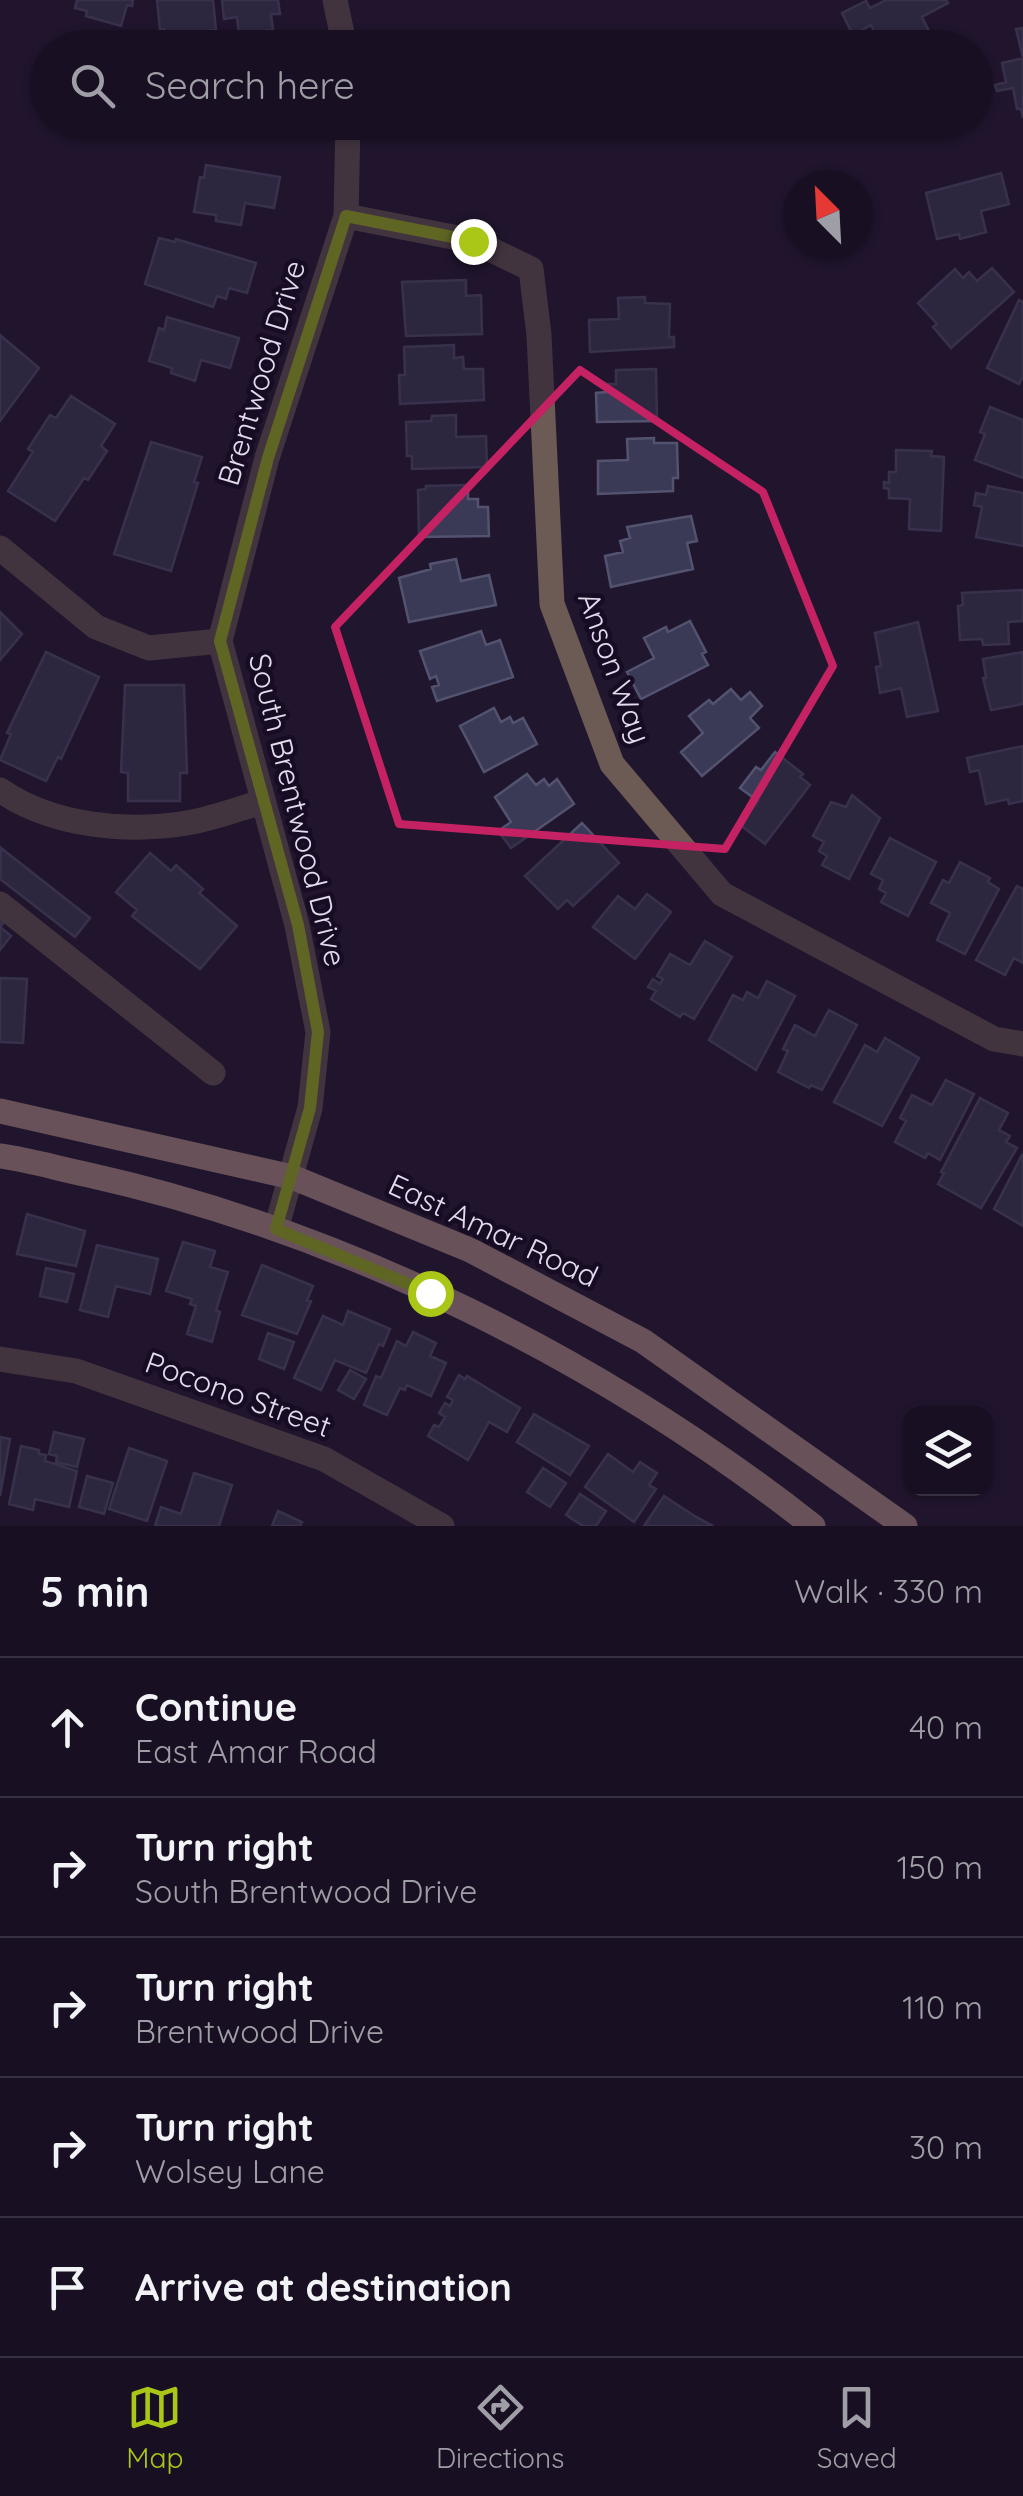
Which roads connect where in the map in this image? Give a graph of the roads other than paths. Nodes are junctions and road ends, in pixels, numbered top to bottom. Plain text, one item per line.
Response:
1 (335, 0) edge
2 (341, 30) edge
3 (348, 140) edge
4 (346, 216) junction
5 (0, 548) edge
6 (220, 641) junction
7 (0, 790) edge
8 (262, 802) junction
9 (0, 904) edge
10 (1023, 1044) edge
11 (213, 1072) dead end
12 (0, 1112) edge
13 (0, 1156) edge
14 (292, 1177) junction
15 (276, 1229) junction
16 (0, 1360) edge
17 (442, 1526) edge
18 (813, 1526) edge
19 (906, 1526) edge

1 - 2 street
3 - 4 street, Brentwood Drive
4 - 6 street, Brentwood Drive
4 - 10 street, Anson Way
5 - 6 street
6 - 8 street, South Brentwood Drive
7 - 8 street
8 - 14 street, South Brentwood Drive
9 - 11 street
12 - 14 main road, East Amar Road
13 - 15 main road
14 - 15 street, South Brentwood Drive
14 - 19 main road, East Amar Road
15 - 18 main road
16 - 17 street, Pocono Street

